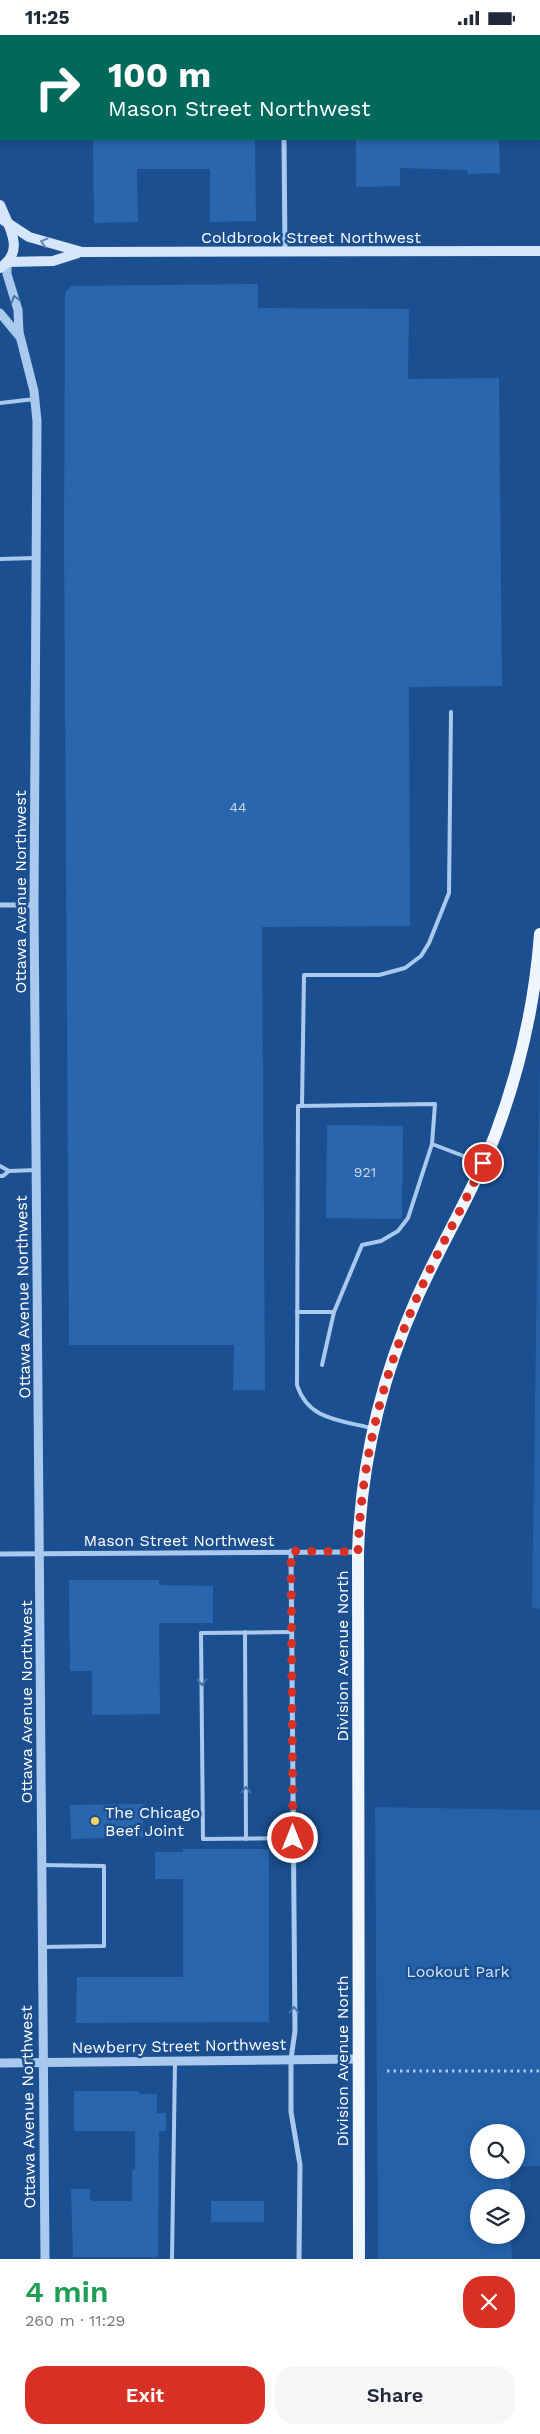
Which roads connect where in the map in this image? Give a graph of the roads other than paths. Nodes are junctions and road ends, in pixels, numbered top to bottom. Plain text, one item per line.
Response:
1 (284, 140) edge
2 (0, 205) edge
3 (4, 221) edge
4 (540, 251) edge
5 (82, 252) junction
6 (285, 252) junction
7 (4, 265) edge
8 (0, 313) edge
9 (20, 337) junction
10 (35, 399) junction
11 (0, 403) edge
12 (35, 558) junction
13 (0, 559) edge
14 (451, 712) dead end
15 (0, 905) edge
16 (34, 905) junction
17 (540, 935) edge
18 (302, 1106) junction
19 (432, 1144) junction
20 (483, 1163) junction
21 (0, 1166) edge
22 (9, 1171) junction
23 (37, 1171) junction
24 (0, 1176) edge
25 (297, 1312) junction
26 (334, 1312) junction
27 (322, 1365) dead end
28 (374, 1429) junction
29 (291, 1551) junction
30 (358, 1552) junction
31 (40, 1553) junction
32 (0, 1554) edge
33 (291, 1632) junction
34 (245, 1633) junction
35 (293, 1838) junction
36 (246, 1839) junction
37 (42, 1865) junction
38 (42, 1947) junction
39 (291, 2059) junction
40 (358, 2059) junction
41 (175, 2062) junction
42 (0, 2063) edge
43 (43, 2063) junction
44 (45, 2259) edge
45 (172, 2259) edge
46 (299, 2259) edge
47 (359, 2259) edge

1 - 6 street
2 - 3 main road
5 -> 3 main road, Coldbrook Street Northwest
3 - 7 main road
4 - 6 main road, Coldbrook Street Northwest
5 - 6 main road, Coldbrook Street Northwest
5 - 7 main road, Coldbrook Street Northwest
9 -> 7 street, Ottawa Avenue Northwest
8 - 9 street, Ottawa Avenue Northwest
9 - 10 street, Ottawa Avenue Northwest
10 - 11 lane
10 - 12 street, Ottawa Avenue Northwest
12 - 13 lane
12 - 16 street, Ottawa Avenue Northwest
14 - 18 lane
15 - 16 street
16 - 23 street, Ottawa Avenue Northwest
17 - 20 main road, Division Avenue North
18 - 19 lane
18 - 25 lane
19 - 20 lane
19 - 26 lane
20 - 28 main road, Division Avenue North
21 - 22 lane
22 - 23 lane
22 - 24 lane
23 - 31 street, Ottawa Avenue Northwest
25 - 26 lane
25 - 28 lane
26 - 27 lane
28 - 30 main road, Division Avenue North
29 - 30 street, Mason Street Northwest
29 - 31 street, Mason Street Northwest
29 - 33 street
30 - 40 main road, Division Avenue North
31 - 32 street, Mason Street Northwest
31 - 37 street, Ottawa Avenue Northwest
33 - 34 lane
33 - 35 street
36 -> 34 lane
34 -> 36 lane
35 - 36 lane
39 -> 35 street
37 - 38 street, Ottawa Avenue Northwest
37 - 38 lane
38 - 43 street, Ottawa Avenue Northwest
39 - 40 street, Newberry Street Northwest
39 - 41 street, Newberry Street Northwest
39 - 46 street
40 - 47 main road, Division Avenue North
41 - 43 street, Newberry Street Northwest
41 - 45 lane
42 - 43 street, Newberry Street Northwest
43 - 44 street, Ottawa Avenue Northwest

